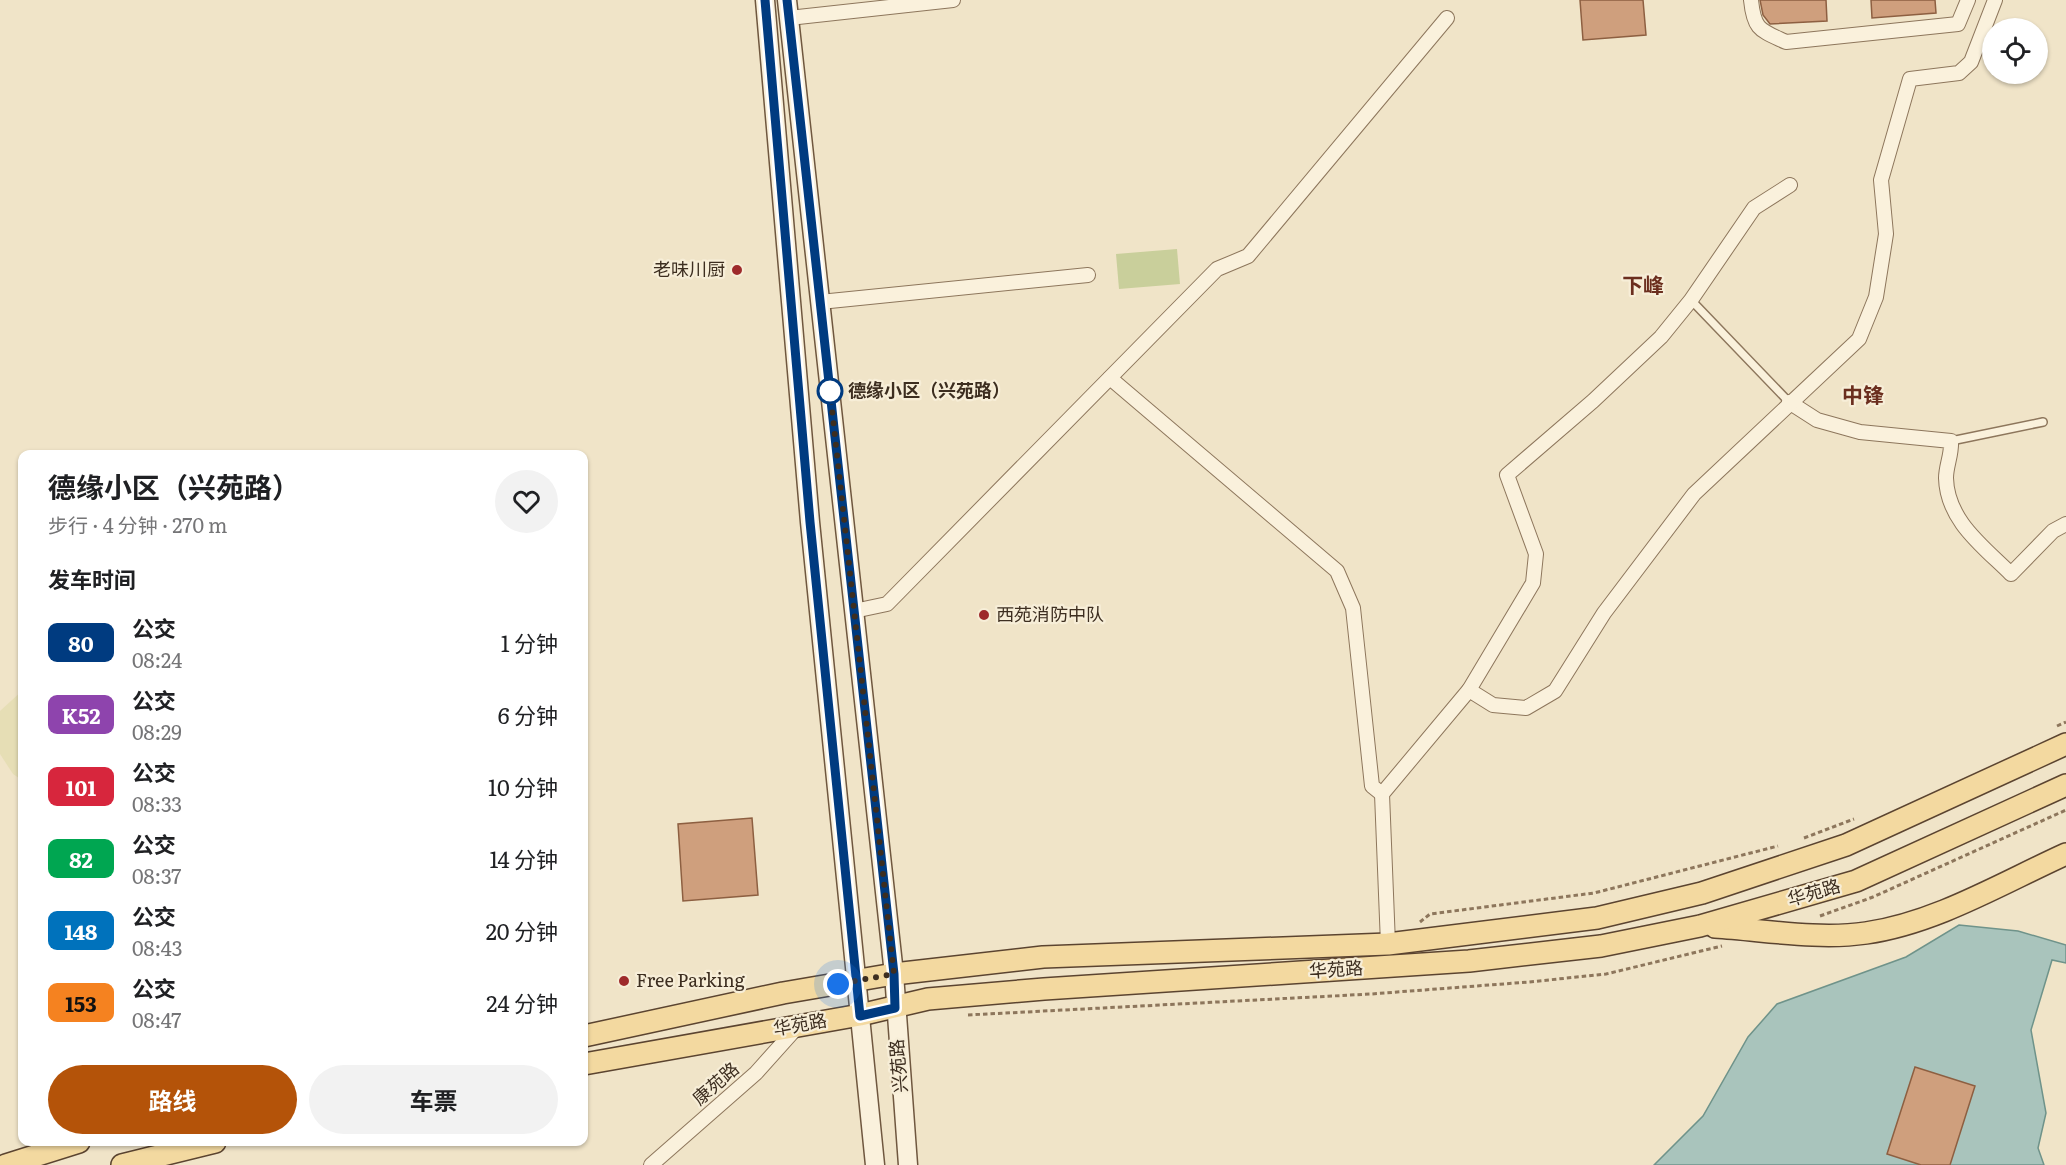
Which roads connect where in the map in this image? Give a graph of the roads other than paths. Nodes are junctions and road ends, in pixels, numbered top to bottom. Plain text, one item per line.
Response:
1 (765, 0) edge
2 (953, 0) edge
3 (1751, 0) edge
4 (1968, 0) edge
5 (1995, 0) edge
6 (788, 9) edge
7 (1447, 18) dead end
8 (1790, 185) dead end
9 (1088, 275) dead end
10 (1691, 300) junction
11 (820, 302) junction
12 (1110, 378) junction
13 (1789, 402) junction
14 (2043, 422) dead end
15 (1952, 441) junction
16 (2066, 524) edge
17 (854, 611) junction
18 (1469, 690) junction
19 (2061, 736) edge
20 (2066, 785) edge
21 (1382, 794) junction
22 (2066, 854) edge
23 (1700, 926) junction
24 (1388, 944) junction
25 (894, 974) junction
26 (856, 981) junction
27 (895, 1008) junction
28 (860, 1016) junction
29 (799, 1025) junction
30 (588, 1035) edge
31 (588, 1063) edge
32 (66, 1146) edge
33 (199, 1146) edge
34 (6, 1165) edge
35 (122, 1165) edge
36 (651, 1165) edge
37 (875, 1165) edge
38 (908, 1165) edge

1 - 26 main road, 兴苑路
2 - 6 street
3 - 4 street
5 - 13 street
6 - 11 main road, 兴苑路
7 - 12 street
8 - 10 street
9 - 11 street
10 - 13 lane
10 - 18 street
11 - 17 main road, 兴苑路
12 - 17 street
12 - 21 street
13 - 15 street
13 - 18 street
14 - 15 lane
15 - 16 street
17 - 25 main road, 兴苑路
18 - 21 street
19 - 24 main road, 华苑路
20 - 23 main road, 华苑路
21 - 24 street
22 - 23 main road
23 - 27 main road, 华苑路
24 - 25 main road, 华苑路
25 - 26 main road, 华苑路
25 - 27 main road, 兴苑路
26 - 28 main road, 兴苑路
26 - 30 main road, 华苑路
27 - 28 main road, 华苑路
27 - 38 main road, 兴苑路
28 - 29 main road, 华苑路
28 - 37 main road, 兴苑路
29 - 31 main road, 华苑路
29 - 36 street, 康苑路
32 - 34 main road
33 - 35 main road

